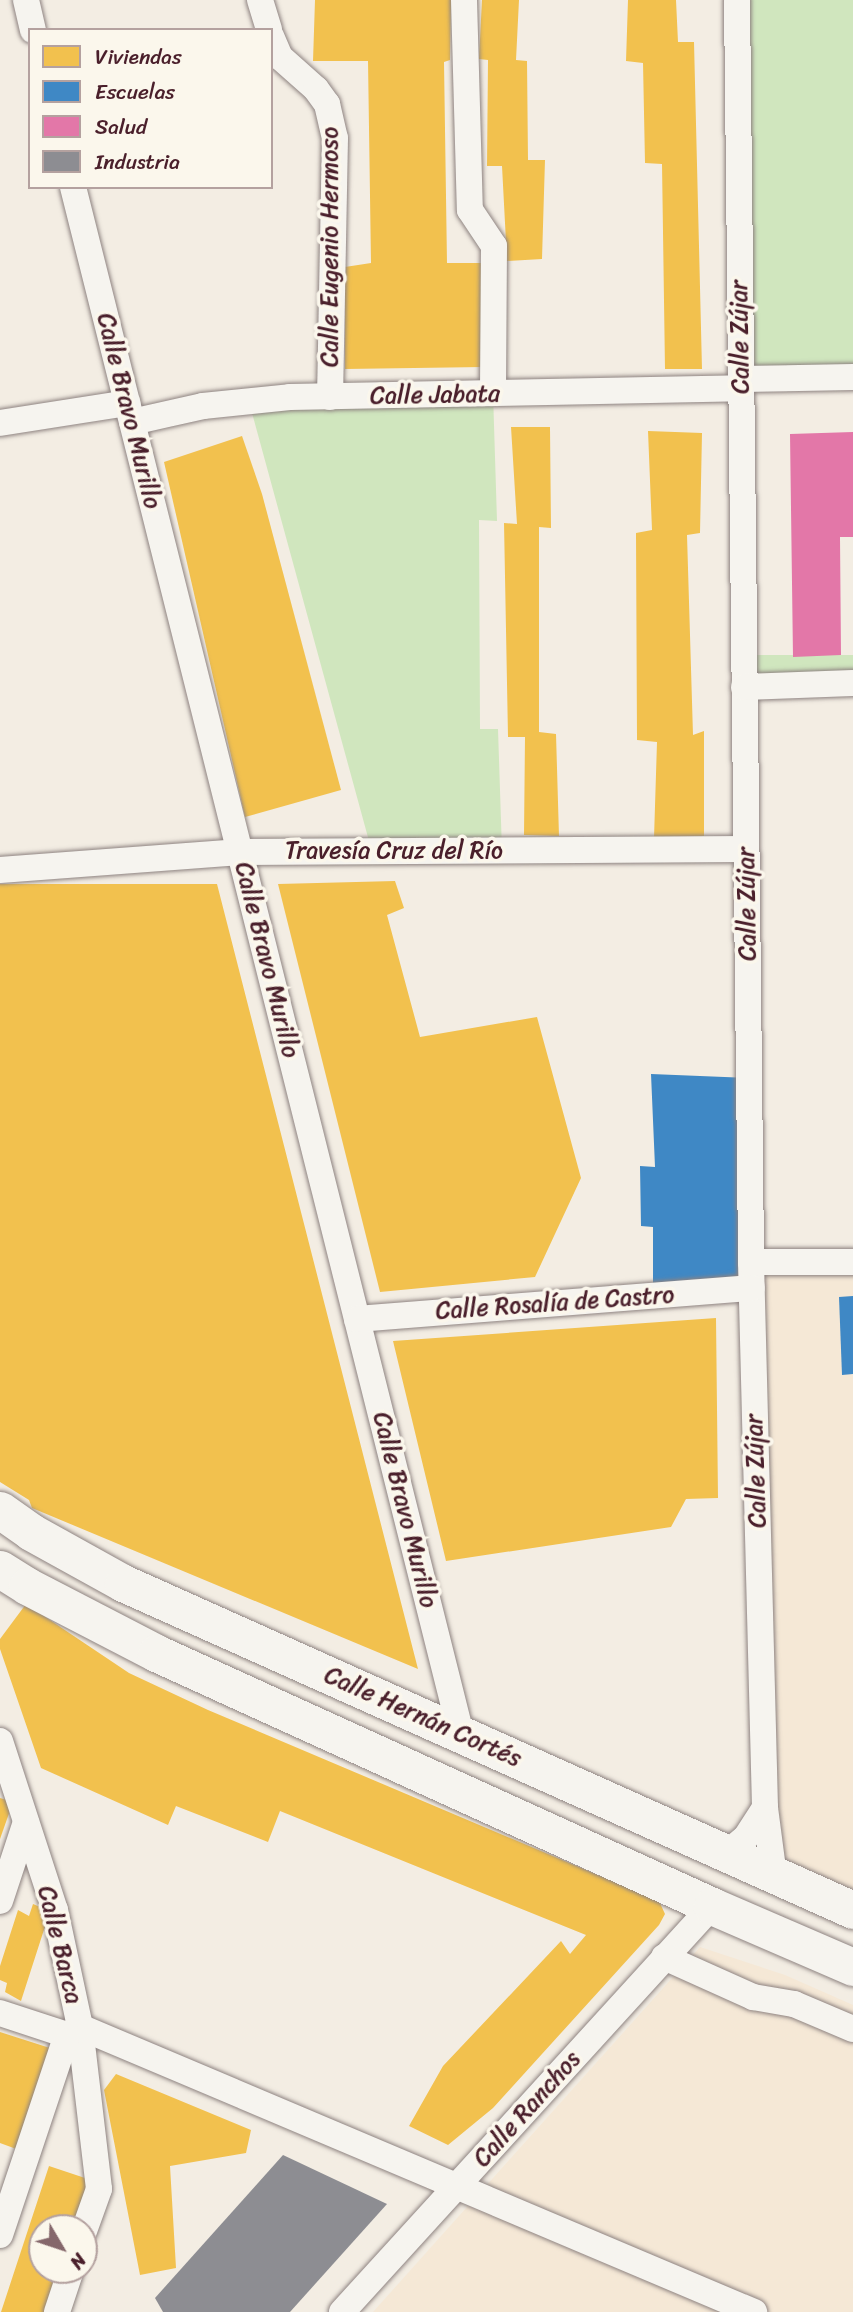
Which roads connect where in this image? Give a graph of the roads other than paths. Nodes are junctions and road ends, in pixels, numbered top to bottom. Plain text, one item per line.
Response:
1 (26, 0) edge
2 (260, 0) edge
3 (464, 0) edge
4 (737, 0) edge
5 (33, 28) edge
6 (268, 28) edge
7 (273, 41) edge
8 (73, 189) edge
9 (853, 377) edge
10 (741, 383) junction
11 (493, 393) junction
12 (330, 397) junction
13 (129, 412) junction
14 (0, 423) edge
15 (853, 683) edge
16 (744, 687) junction
17 (746, 849) junction
18 (240, 852) junction
19 (0, 870) edge
20 (853, 1262) edge
21 (751, 1275) junction
22 (357, 1319) junction
23 (0, 1510) edge
24 (0, 1569) edge
25 (461, 1734) junction
26 (0, 1741) edge
27 (765, 1808) junction
28 (26, 1822) junction
29 (726, 1854) junction
30 (774, 1876) junction
31 (0, 1901) edge
32 (712, 1906) junction
33 (853, 1910) edge
34 (664, 1957) junction
35 (853, 1967) edge
36 (0, 2013) edge
37 (853, 2029) edge
38 (74, 2031) junction
39 (11, 2167) edge
40 (457, 2187) junction
41 (90, 2214) edge
42 (0, 2235) edge
43 (66, 2284) edge
44 (57, 2312) edge
45 (342, 2312) edge
46 (754, 2312) edge

1 - 5 street
2 - 6 street
3 - 11 street
4 - 10 street, Calle Zújar
7 - 12 street, Calle Eugenio Hermoso
8 - 13 street, Calle Bravo Murillo
9 - 10 street, Calle Jabata
10 - 11 street, Calle Jabata
10 - 16 street, Calle Zújar
11 - 12 street, Calle Jabata
12 - 13 street, Calle Jabata
13 - 14 street, Calle Jabata
13 - 18 street, Calle Bravo Murillo
15 - 16 street
16 - 17 street, Calle Zújar
17 - 18 street, Travesía Cruz del Río
17 - 21 street, Calle Zújar
18 - 19 street, Travesía Cruz del Río
18 - 22 street, Calle Bravo Murillo
20 - 21 street, Calle Rosalía de Castro
21 - 22 street, Calle Rosalía de Castro
21 - 27 street, Calle Zújar
22 - 25 street, Calle Bravo Murillo
23 - 25 street, Calle Hernán Cortés
24 - 32 street
25 - 29 street, Calle Hernán Cortés
26 - 28 street, Calle Barca
27 - 29 street
27 - 30 street, Calle Zújar
28 - 31 street, Calle Barca
28 - 38 street, Calle Barca
29 - 30 street, Calle Hernán Cortés
30 - 33 street, Calle Hernán Cortés
32 - 34 street, Calle Ranchos
32 - 35 street
34 - 37 street
34 - 40 street, Calle Ranchos
36 - 38 street, Calle Barca
38 - 39 street
38 - 40 street
38 - 41 street
39 - 42 street
40 - 45 street, Calle Ranchos
40 - 46 street
43 - 44 street

